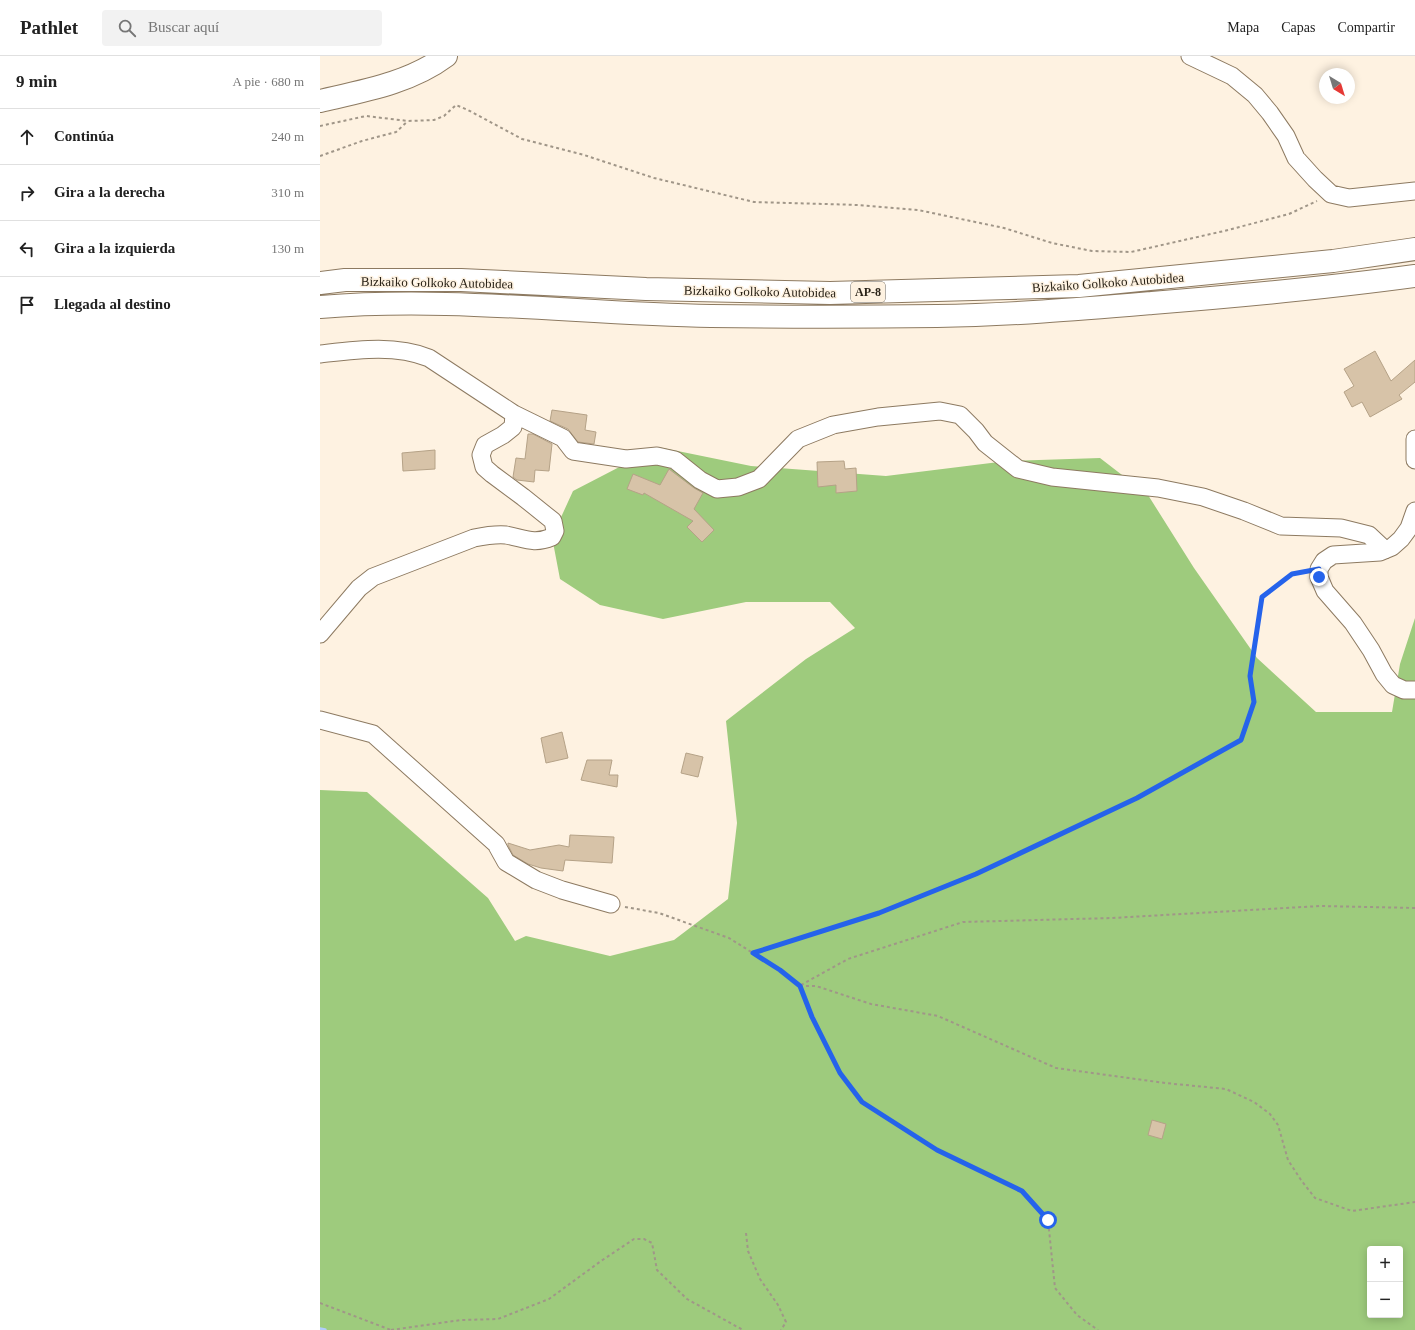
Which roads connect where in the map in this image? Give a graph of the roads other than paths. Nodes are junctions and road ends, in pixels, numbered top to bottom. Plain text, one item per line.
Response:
1 (446, 56) edge
2 (1190, 56) edge
3 (320, 101) edge
4 (1415, 191) edge
5 (1415, 249) edge
6 (1415, 276) edge
7 (320, 283) edge
8 (320, 307) edge
9 (320, 354) edge
10 (514, 414) junction
11 (1415, 439) edge
12 (1415, 460) edge
13 (1415, 511) edge
14 (1385, 550) junction
15 (320, 634) edge
16 (1415, 690) edge
17 (320, 720) edge
18 (610, 904) road end

1 - 3 highway
2 - 4 street
5 - 7 highway, Bizkaiko Golkoko Autobidea / AP-8
6 - 8 highway, Bizkaiko Golkoko Autobidea / AP-8
9 - 10 street
10 - 14 street
10 - 15 street
11 - 12 street
13 - 14 street
14 - 16 street
17 - 18 street

